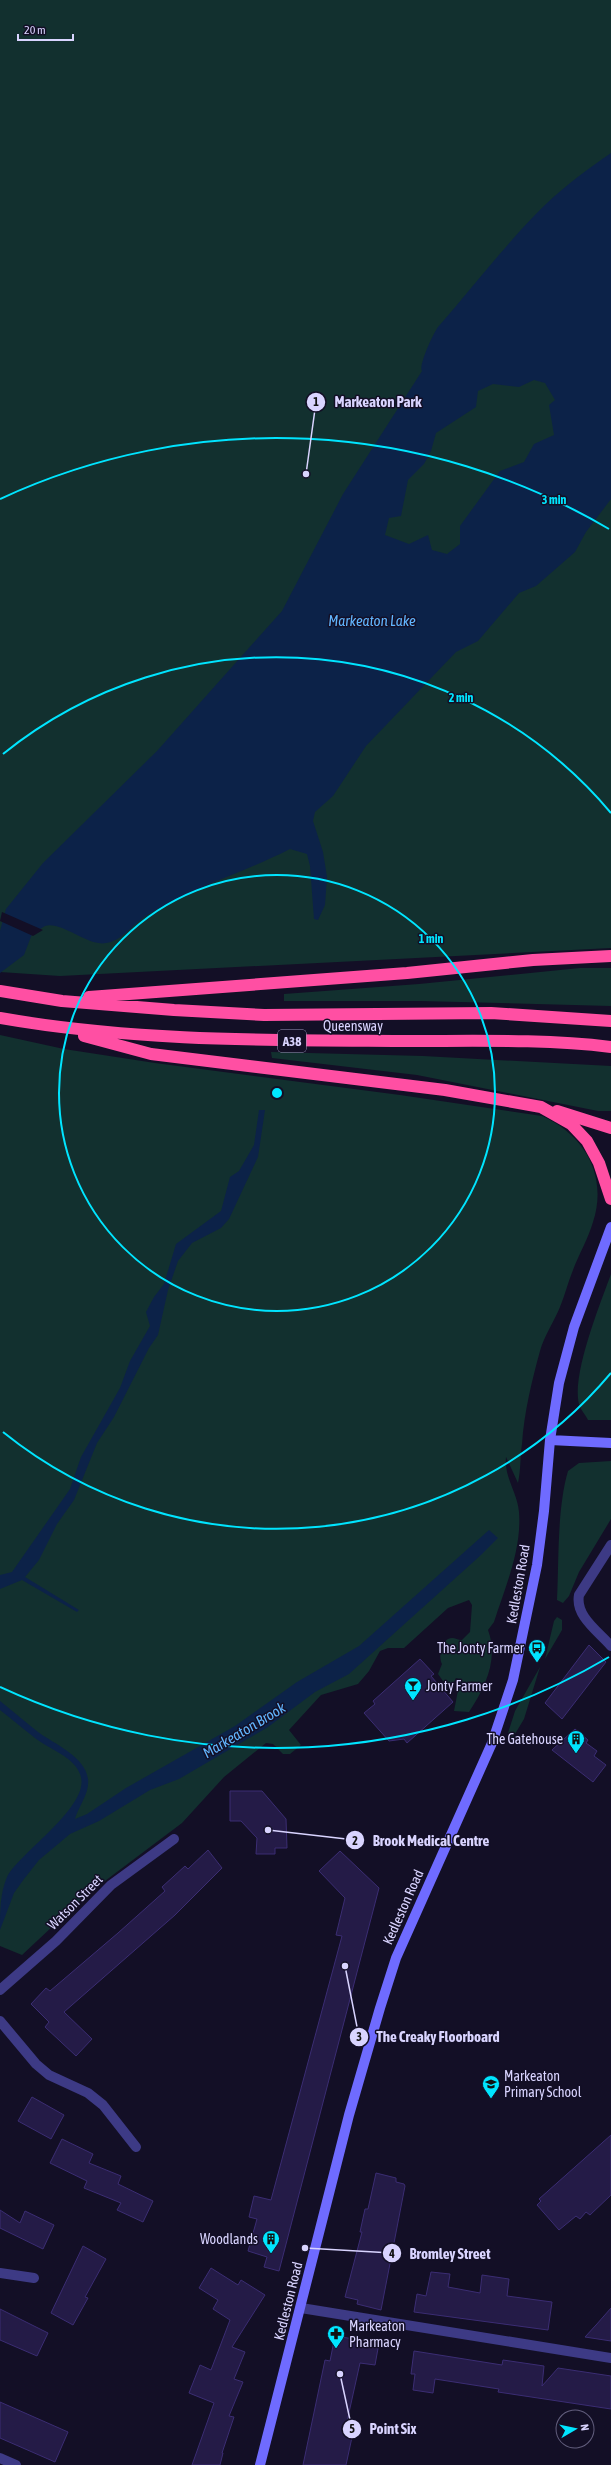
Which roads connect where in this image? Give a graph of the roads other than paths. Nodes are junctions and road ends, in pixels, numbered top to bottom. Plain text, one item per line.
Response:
1 (611, 956) edge
2 (0, 991) edge
3 (62, 1001) junction
4 (0, 1018) edge
5 (611, 1021) edge
6 (58, 1028) junction
7 (611, 1047) edge
8 (541, 1107) junction
9 (611, 1128) edge
10 (611, 1199) edge
11 (611, 1227) edge
12 (550, 1440) junction
13 (611, 1443) edge
14 (611, 1545) edge
15 (611, 1646) edge
16 (174, 1839) dead end
17 (0, 1990) edge
18 (0, 2021) edge
19 (136, 2147) dead end
20 (0, 2273) edge
21 (34, 2278) dead end
22 (301, 2308) junction
23 (611, 2358) edge
24 (0, 2458) edge
25 (16, 2465) edge
26 (260, 2465) edge

1 - 3 highway
2 - 3 highway, Queensway / A38
3 - 5 highway, Queensway / A38
4 - 6 highway, Queensway / A38
6 - 7 highway, Queensway / A38
6 - 8 highway
8 - 9 highway
8 - 10 highway
11 - 12 street, Kedleston Road
12 - 13 street
12 - 22 street, Kedleston Road
14 - 15 street
16 - 17 street, Watson Street
18 - 19 street
20 - 21 street
22 - 23 street
22 - 26 street, Kedleston Road
24 - 25 street

